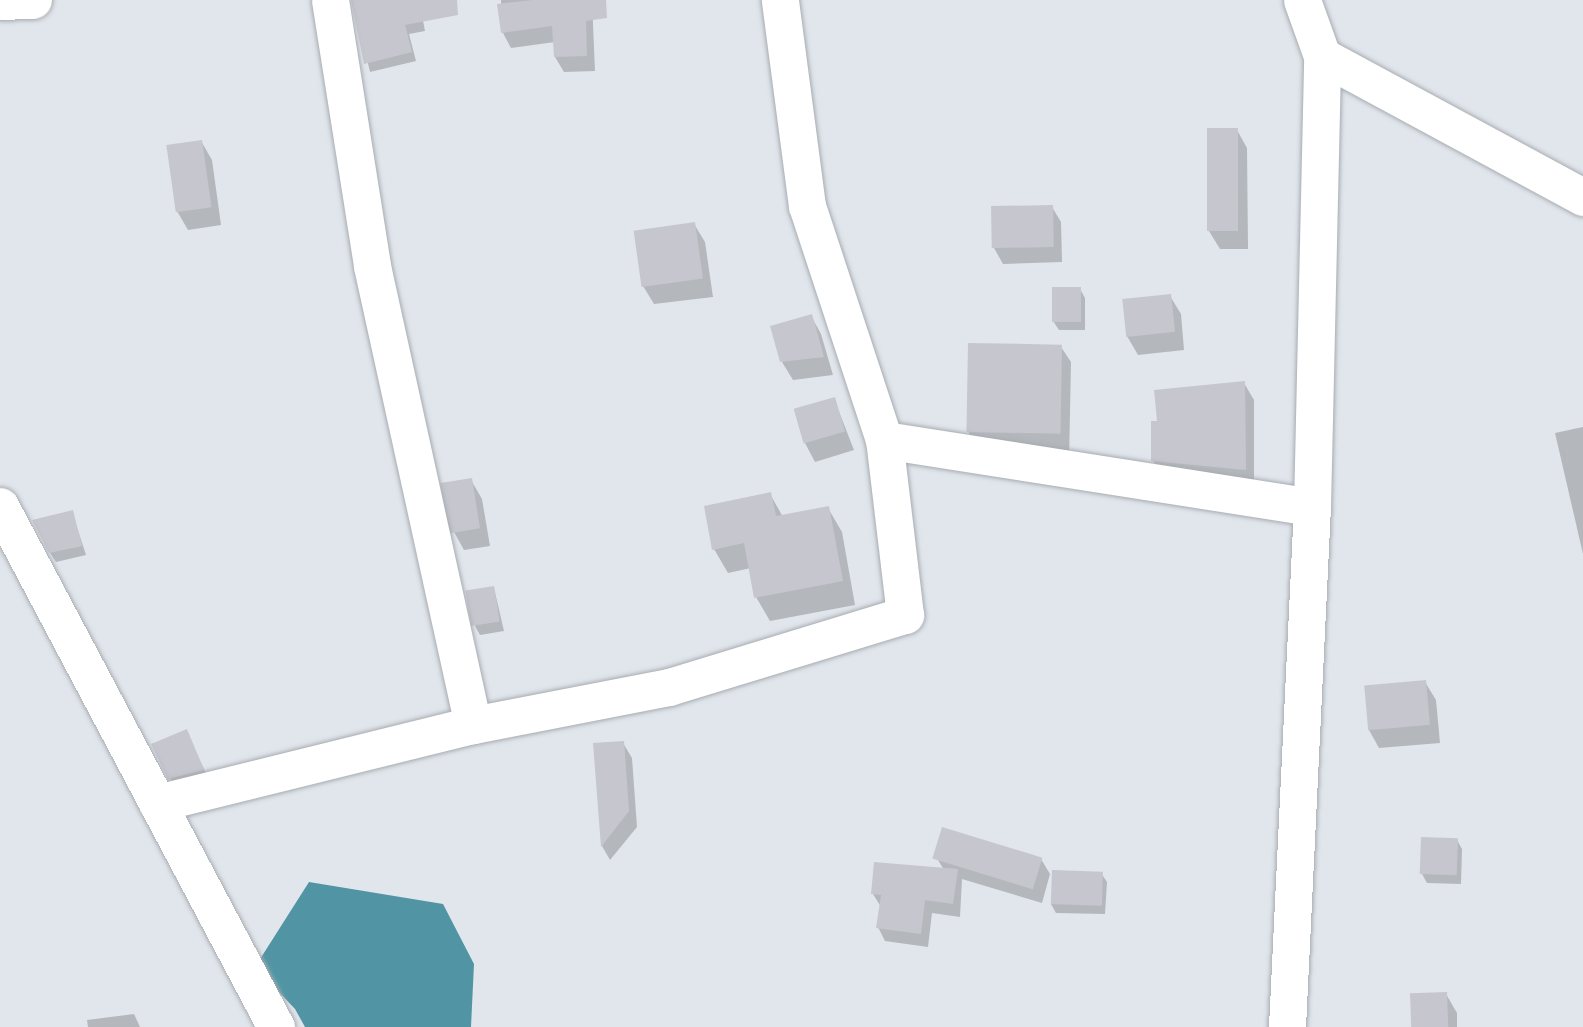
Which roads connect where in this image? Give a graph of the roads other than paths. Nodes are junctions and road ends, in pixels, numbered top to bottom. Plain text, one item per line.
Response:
1 (33, 0) edge
2 (330, 0) edge
3 (780, 0) edge
4 (1302, 0) edge
5 (0, 1) edge
6 (1322, 56) junction
7 (1583, 197) edge
8 (884, 440) junction
9 (0, 506) edge
10 (1312, 507) junction
11 (473, 725) junction
12 (157, 803) junction
13 (276, 1027) edge
14 (1287, 1027) edge

1 - 5 street
2 - 11 street
3 - 8 street
4 - 6 street
6 - 7 street
6 - 10 street
8 - 10 street
8 - 11 street
9 - 12 street
10 - 14 street
11 - 12 street
12 - 13 street

